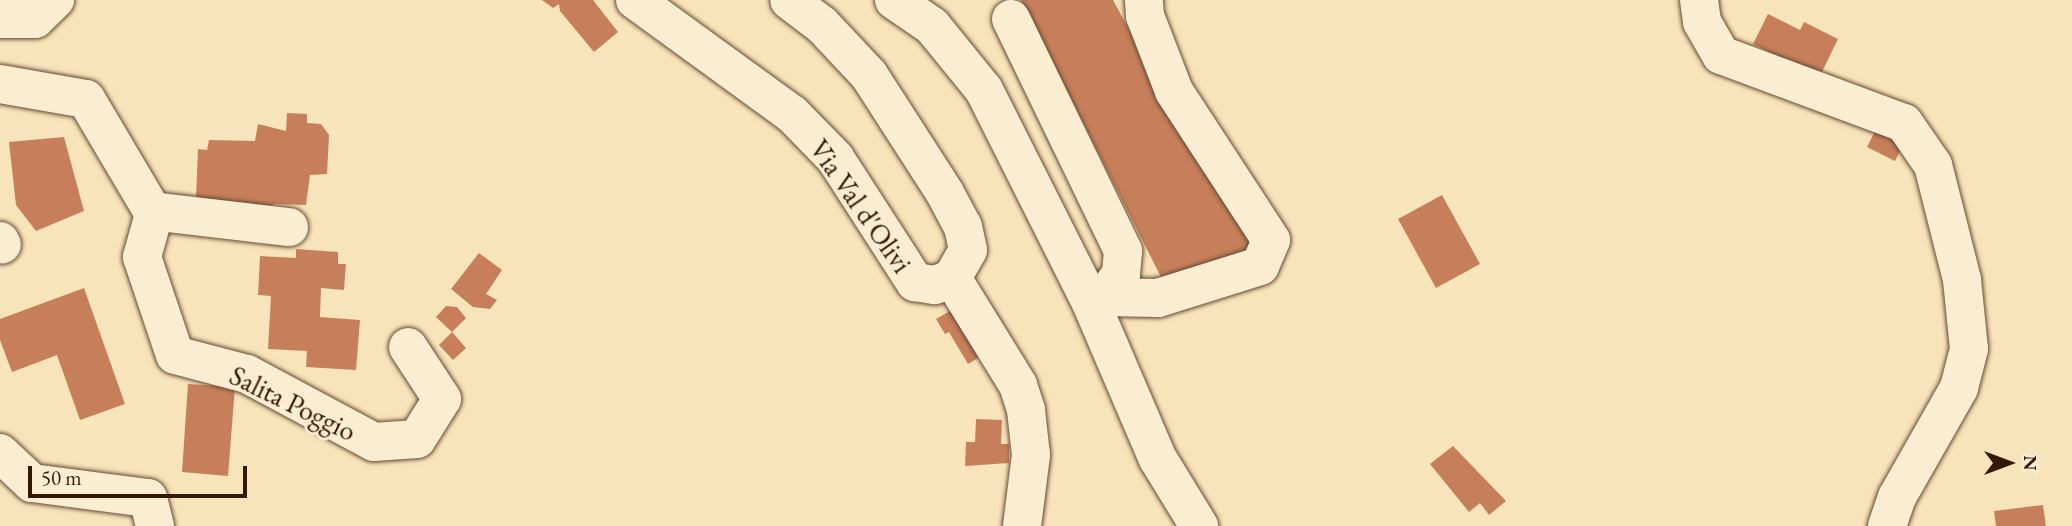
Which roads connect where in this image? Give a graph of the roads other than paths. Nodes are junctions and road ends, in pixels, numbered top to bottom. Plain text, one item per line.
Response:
1 (55, 0) edge
2 (635, 0) edge
3 (789, 0) edge
4 (894, 0) edge
5 (1144, 0) edge
6 (1699, 0) edge
7 (0, 19) edge
8 (1011, 19) dead end
9 (0, 84) edge
10 (152, 211) junction
11 (289, 227) dead end
12 (952, 278) junction
13 (1097, 300) junction
14 (408, 347) dead end
15 (0, 453) edge
16 (155, 526) edge
17 (1023, 526) edge
18 (1199, 526) edge
19 (1886, 526) edge

1 - 7 street
2 - 12 street, Via Val d'Olivi
3 - 12 street, Via Val d'Olivi
4 - 13 street
5 - 13 street
6 - 19 street
8 - 13 street
9 - 10 street
10 - 11 street
10 - 14 street, Salita Poggio
12 - 17 street
13 - 18 street
15 - 16 street

